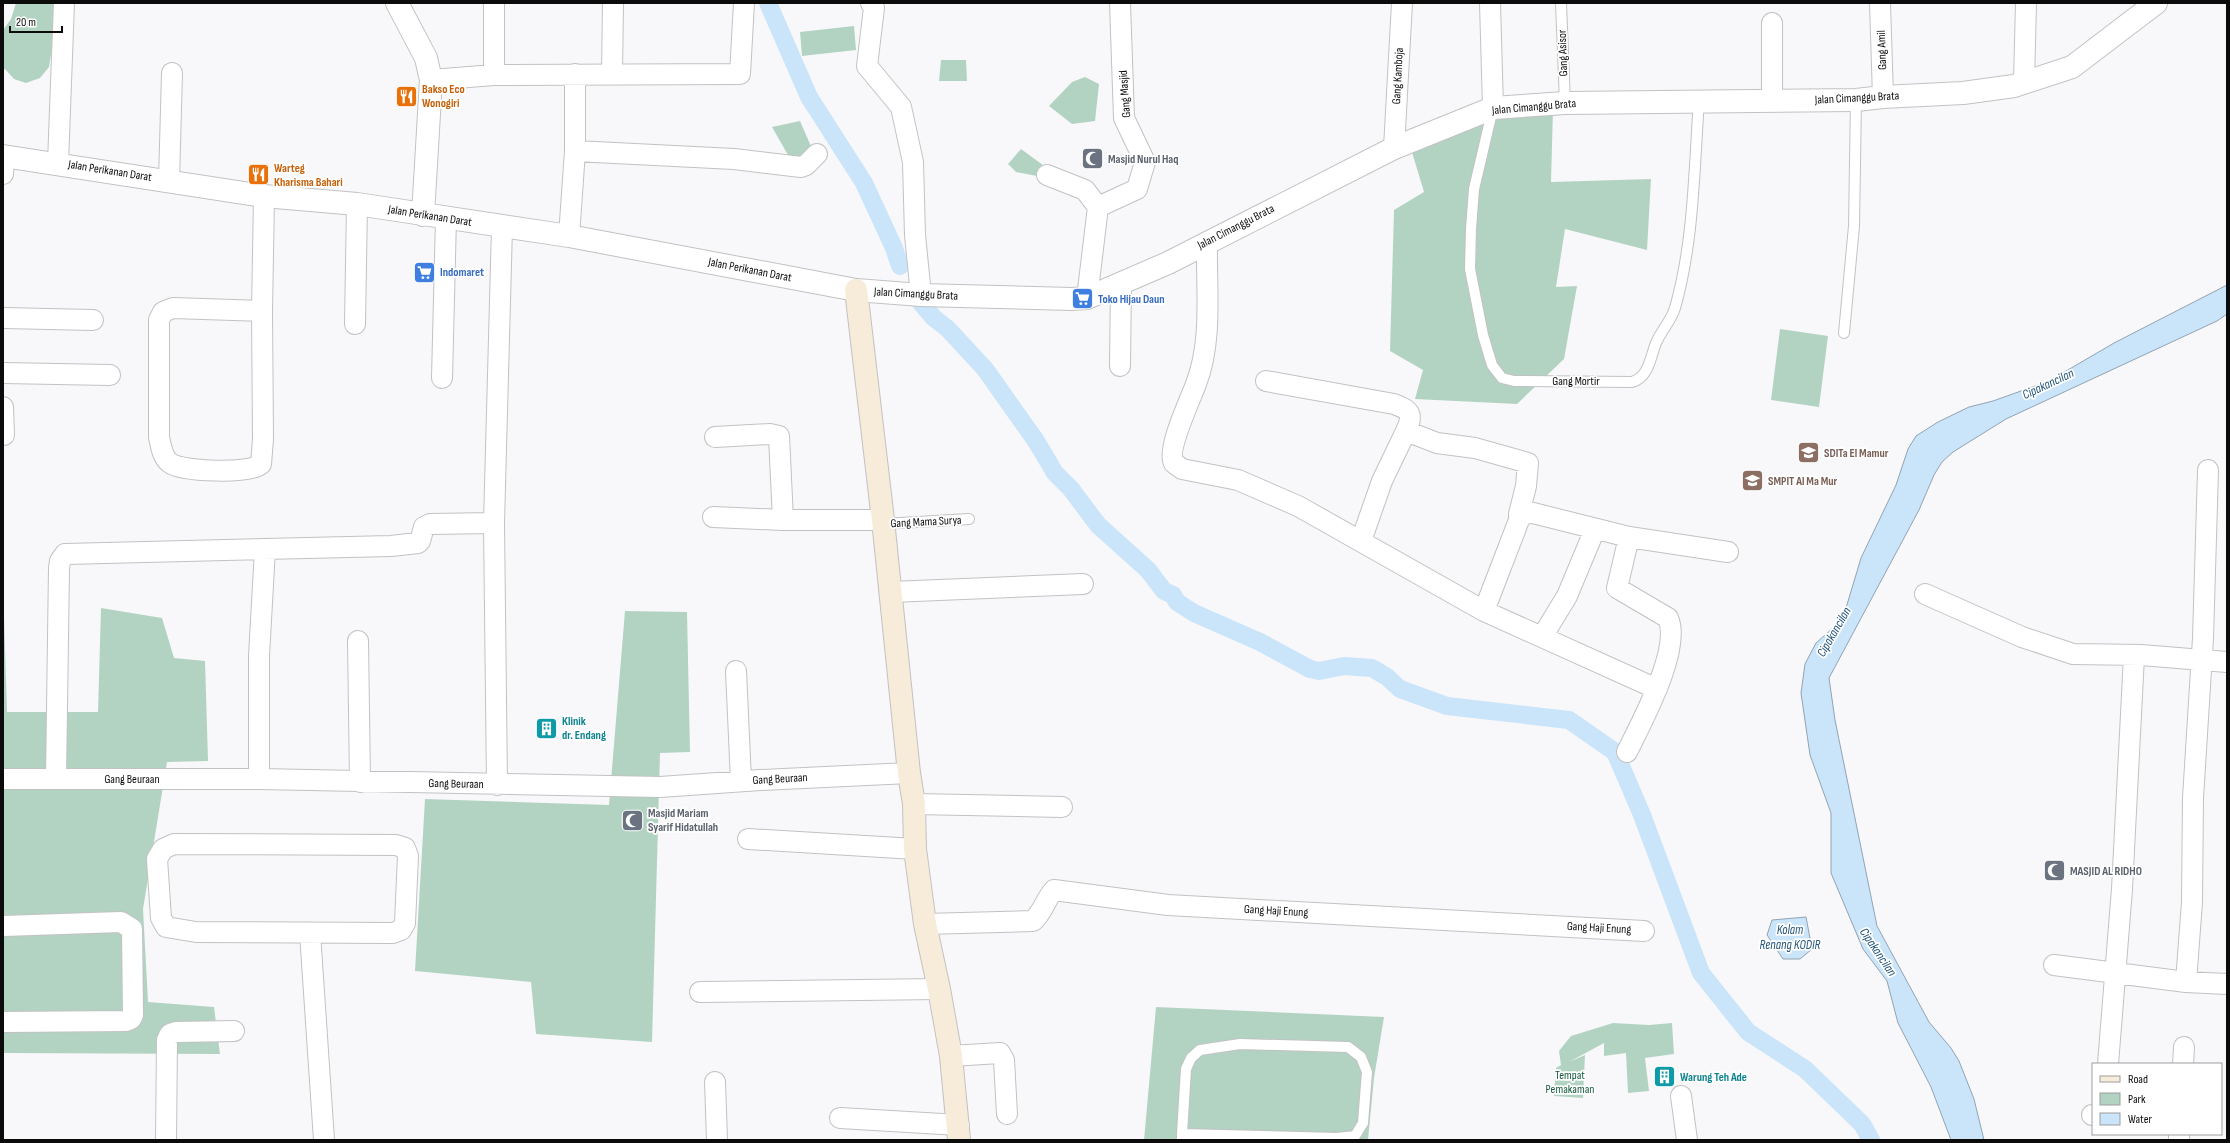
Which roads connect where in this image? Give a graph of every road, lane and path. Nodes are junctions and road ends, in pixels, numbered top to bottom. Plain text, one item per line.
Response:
1 (64, 3) edge
2 (397, 3) edge
3 (494, 3) edge
4 (613, 3) edge
5 (744, 3) edge
6 (871, 3) edge
7 (1120, 3) edge
8 (1402, 3) edge
9 (1490, 3) edge
10 (1561, 3) edge
11 (1880, 3) edge
12 (2026, 3) edge
13 (2156, 3) edge
14 (1772, 24) dead end
15 (172, 73) dead end
16 (612, 73) junction
17 (575, 74) junction
18 (494, 75) junction
19 (431, 80) junction
20 (2024, 83) junction
21 (1883, 97) junction
22 (1699, 100) junction
23 (1856, 100) junction
24 (1772, 101) junction
25 (1565, 103) junction
26 (1493, 108) junction
27 (1394, 148) junction
28 (575, 151) junction
29 (817, 154) dead end
30 (3, 162) edge
31 (58, 163) junction
32 (1047, 175) dead end
33 (169, 181) junction
34 (264, 196) junction
35 (357, 204) junction
36 (1098, 207) junction
37 (423, 215) junction
38 (446, 218) junction
39 (502, 227) junction
40 (569, 236) junction
41 (1207, 242) junction
42 (1121, 283) junction
43 (856, 290) junction
44 (921, 295) junction
45 (1087, 298) junction
46 (262, 311) junction
47 (3, 318) edge
48 (92, 320) dead end
49 (355, 324) dead end
50 (1844, 332) dead end
51 (1120, 366) dead end
52 (3, 373) edge
53 (110, 375) dead end
54 (442, 378) dead end
55 (1266, 381) dead end
56 (3, 407) edge
57 (1406, 431) junction
58 (4, 435) edge
59 (715, 437) dead end
60 (2208, 470) dead end
61 (1519, 514) junction
62 (713, 517) dead end
63 (783, 520) junction
64 (969, 520) dead end
65 (883, 522) junction
66 (494, 523) junction
67 (1595, 529) junction
68 (1629, 537) junction
69 (1361, 541) junction
70 (265, 550) junction
71 (1728, 552) dead end
72 (1083, 584) dead end
73 (891, 592) junction
74 (1925, 594) dead end
75 (1484, 611) junction
76 (1542, 637) junction
77 (358, 641) dead end
78 (2134, 656) junction
79 (2201, 659) junction
80 (2227, 662) edge
81 (736, 671) dead end
82 (1657, 689) junction
83 (1627, 752) dead end
84 (909, 773) junction
85 (3, 779) edge
86 (56, 779) junction
87 (259, 779) junction
88 (741, 781) junction
89 (360, 782) junction
90 (497, 785) junction
91 (914, 804) junction
92 (1062, 807) dead end
93 (748, 839) dead end
94 (915, 848) junction
95 (925, 924) junction
96 (3, 926) edge
97 (1644, 931) dead end
98 (310, 933) junction
99 (2054, 966) dead end
100 (2116, 972) junction
101 (2186, 982) junction
102 (2227, 984) edge
103 (939, 989) junction
104 (700, 992) dead end
105 (3, 1022) edge
106 (234, 1031) dead end
107 (951, 1056) junction
108 (2108, 1063) edge
109 (715, 1082) dead end
110 (1681, 1096) dead end
111 (1007, 1114) dead end
112 (840, 1118) dead end
113 (959, 1132) edge
114 (1182, 1137) edge
115 (166, 1140) edge
116 (324, 1140) edge
117 (717, 1140) edge
118 (1687, 1140) edge

1 - 31 street
2 - 19 street
3 - 18 street
4 - 16 street
5 - 16 street
6 - 44 street
7 - 36 street, Gang Masjid
8 - 27 street, Gang Kamboja
9 - 26 street
10 - 25 lane, Gang Asisor
11 - 21 street, Gang Amil
12 - 20 street
13 - 20 street, Jalan Cimanggu Brata
14 - 24 street
15 - 33 street
16 - 17 street
17 - 18 street
17 - 28 street
18 - 19 street
19 - 37 street
20 - 21 street, Jalan Cimanggu Brata
21 - 23 street, Jalan Cimanggu Brata
22 - 24 street, Jalan Cimanggu Brata
22 - 25 street, Jalan Cimanggu Brata
22 - 26 lane, Gang Mortir
23 - 24 street, Jalan Cimanggu Brata
23 - 50 lane
25 - 26 street, Jalan Cimanggu Brata
26 - 27 street, Jalan Cimanggu Brata
27 - 41 street, Jalan Cimanggu Brata
28 - 29 street
28 - 40 street
30 - 31 street, Jalan Perikanan Darat
31 - 33 street, Jalan Perikanan Darat
32 - 36 street
33 - 34 street, Jalan Perikanan Darat
34 - 35 street, Jalan Perikanan Darat
34 - 46 street
35 - 37 street, Jalan Perikanan Darat
35 - 49 street
36 - 45 street
37 - 38 street, Jalan Perikanan Darat
38 - 39 street, Jalan Perikanan Darat
38 - 54 street
39 - 40 street, Jalan Perikanan Darat
39 - 66 street
40 - 43 street, Jalan Perikanan Darat
41 - 42 street, Jalan Cimanggu Brata
41 - 69 street
42 - 45 street, Jalan Cimanggu Brata
42 - 51 street
43 - 44 street, Jalan Cimanggu Brata
43 - 65 main road
44 - 45 street, Jalan Cimanggu Brata
46 - 46 street
47 - 48 street
52 - 53 street
55 - 57 street
56 - 58 street
57 - 61 street
57 - 69 street
59 - 63 street
60 - 79 street
61 - 67 street
61 - 75 street
62 - 63 street
63 - 65 street
64 - 65 lane, Gang Mama Surya
65 - 73 main road
66 - 70 street
66 - 90 street
67 - 68 street
67 - 76 street
68 - 71 street
68 - 82 street
69 - 75 street
70 - 86 street
70 - 87 street
72 - 73 street
73 - 84 main road
74 - 78 street
75 - 76 street
76 - 82 street
77 - 89 street
78 - 79 street
78 - 100 street
79 - 80 street
79 - 101 street
81 - 88 street
82 - 83 street
84 - 88 street, Gang Beuraan
84 - 91 main road
85 - 86 street, Gang Beuraan
86 - 87 street, Gang Beuraan
87 - 89 street, Gang Beuraan
88 - 90 street, Gang Beuraan
89 - 90 street, Gang Beuraan
91 - 92 street
91 - 94 main road
93 - 94 street
94 - 95 main road
95 - 97 street, Gang Haji Enung
95 - 103 main road
96 - 105 street
98 - 98 street
98 - 116 street
99 - 100 street
100 - 101 street
100 - 108 street
101 - 102 street
103 - 104 street
103 - 107 main road
106 - 115 street
107 - 111 street
107 - 113 main road
109 - 117 street
110 - 118 street
112 - 113 street
114 - 114 lane

